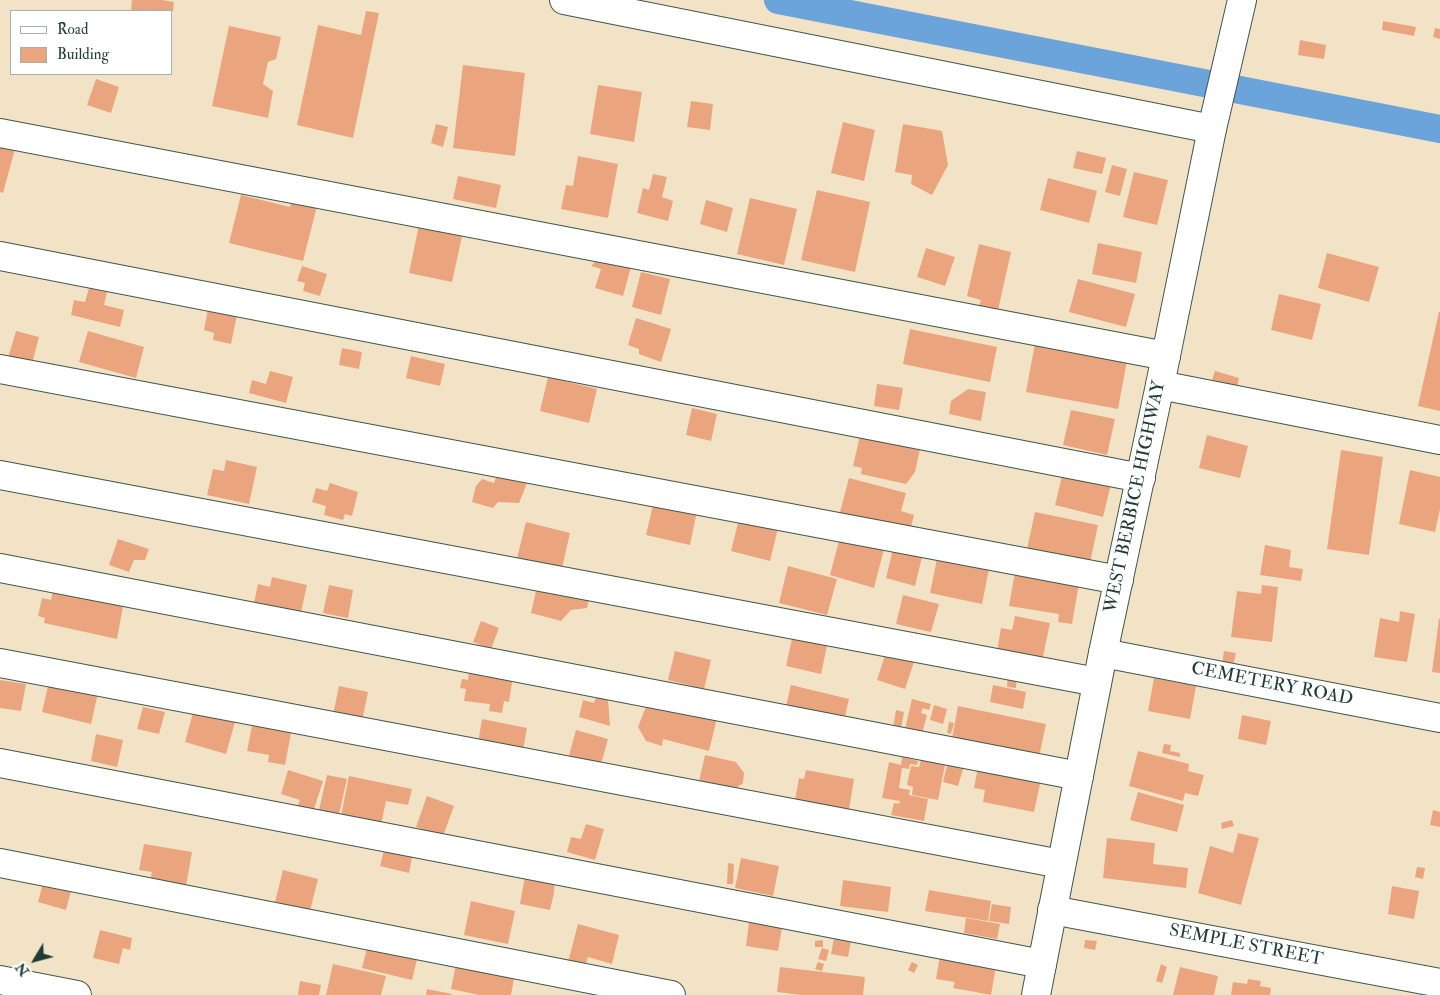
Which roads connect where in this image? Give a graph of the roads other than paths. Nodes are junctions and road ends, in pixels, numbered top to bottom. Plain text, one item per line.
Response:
1 (564, 0) edge
2 (1242, 0) edge
3 (1212, 129) junction
4 (0, 133) edge
5 (0, 256) edge
6 (1166, 356) junction
7 (0, 369) edge
8 (1160, 385) junction
9 (1440, 440) edge
10 (0, 476) edge
11 (1141, 478) junction
12 (0, 568) edge
13 (1119, 580) junction
14 (1103, 653) junction
15 (0, 663) edge
16 (1098, 682) junction
17 (1440, 718) edge
18 (0, 763) edge
19 (1079, 776) junction
20 (0, 863) edge
21 (1061, 864) junction
22 (1052, 910) junction
23 (1042, 964) junction
24 (0, 980) edge
25 (1440, 983) edge
26 (77, 995) edge
27 (671, 995) edge
28 (1036, 995) edge

1 - 3 street
2 - 3 street, WEST BERBICE HIGHWAY
3 - 6 street, WEST BERBICE HIGHWAY
4 - 6 street
5 - 11 street
6 - 8 street, WEST BERBICE HIGHWAY
7 - 13 street
8 - 9 street
8 - 11 street, WEST BERBICE HIGHWAY
10 - 16 street
11 - 13 street, WEST BERBICE HIGHWAY
12 - 19 street
13 - 14 street, WEST BERBICE HIGHWAY
14 - 16 street, WEST BERBICE HIGHWAY
14 - 17 street, CEMETERY ROAD
15 - 21 street
16 - 19 street, WEST BERBICE HIGHWAY
18 - 23 street
19 - 21 street, WEST BERBICE HIGHWAY
20 - 27 street
21 - 22 street, WEST BERBICE HIGHWAY
22 - 23 street, WEST BERBICE HIGHWAY
22 - 25 street, SEMPLE STREET
23 - 28 street, WEST BERBICE HIGHWAY
24 - 26 street

